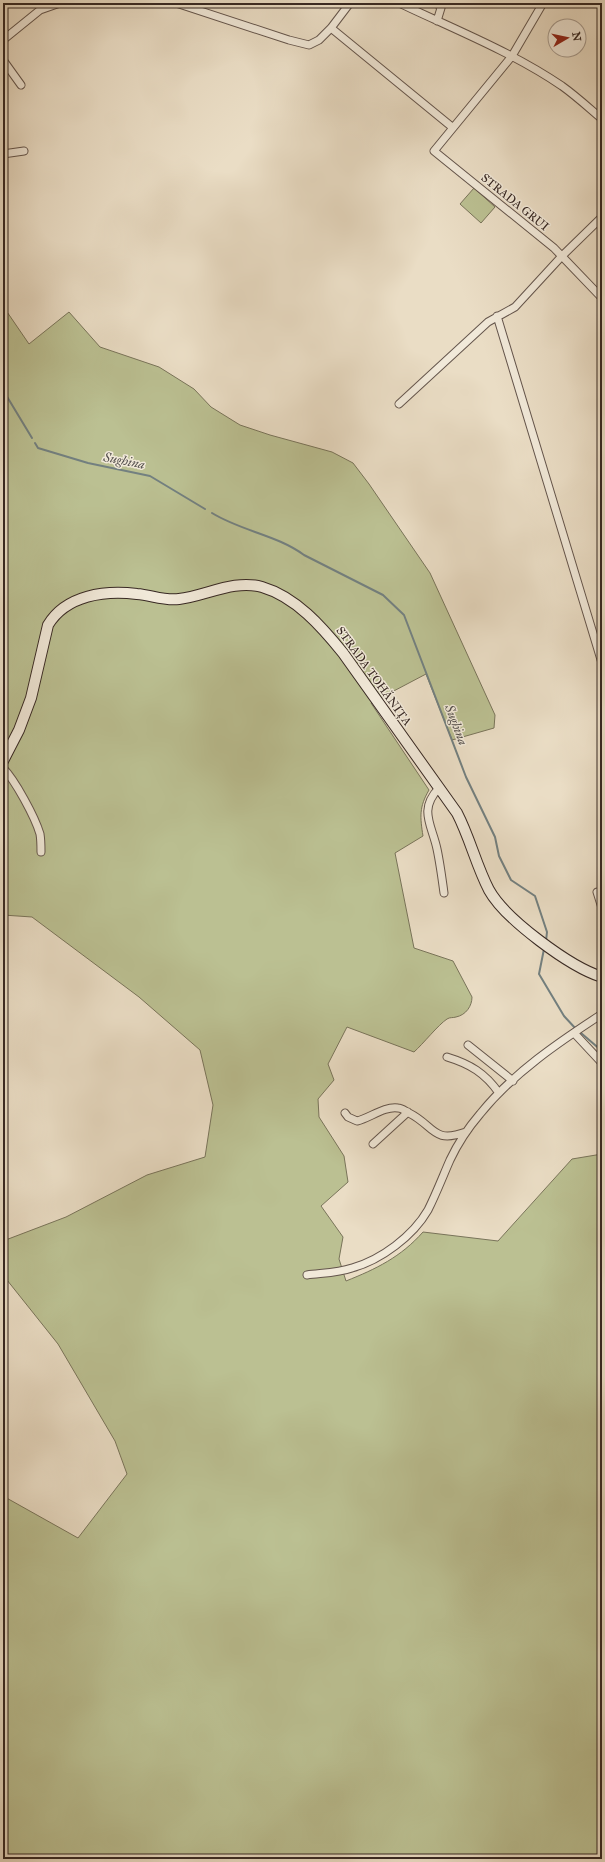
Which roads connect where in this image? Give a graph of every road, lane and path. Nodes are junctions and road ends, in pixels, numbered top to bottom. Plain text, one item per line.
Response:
1 (56, 3) edge
2 (176, 3) edge
3 (350, 3) edge
4 (399, 3) edge
5 (437, 3) edge
6 (543, 3) edge
7 (437, 21) junction
8 (331, 28) junction
9 (3, 40) edge
10 (512, 56) junction
11 (3, 60) edge
12 (21, 85) dead end
13 (602, 120) edge
14 (452, 128) junction
15 (24, 151) dead end
16 (3, 154) edge
17 (602, 217) edge
18 (562, 256) junction
19 (602, 298) edge
20 (497, 316) junction
21 (400, 404) dead end
22 (602, 663) edge
23 (3, 761) edge
24 (3, 768) edge
25 (439, 788) junction
26 (41, 852) dead end
27 (597, 892) dead end
28 (444, 893) dead end
29 (602, 908) edge
30 (602, 977) edge
31 (602, 1014) edge
32 (575, 1034) junction
33 (468, 1045) dead end
34 (447, 1057) dead end
35 (602, 1063) edge
36 (513, 1081) junction
37 (499, 1093) junction
38 (408, 1112) junction
39 (345, 1113) dead end
40 (466, 1132) junction
41 (373, 1144) dead end
42 (307, 1275) dead end

1 - 9 street
2 - 8 street
3 - 8 street
4 - 7 street
5 - 7 street
6 - 10 street, STRADA GRUI
7 - 10 street
8 - 14 street
10 - 13 street
10 - 14 street, STRADA GRUI
11 - 12 street
14 - 18 street, STRADA GRUI
15 - 16 street
17 - 18 street
18 - 19 street
18 - 20 street
20 - 21 street
20 - 22 street
23 - 25 main road, STRADA TOHĂNIȚA
24 - 26 street
25 - 28 street
25 - 30 main road, STRADA TOHĂNIȚA
27 - 29 street
31 - 32 street
32 - 35 street
32 - 36 street
33 - 36 street
34 - 37 street
36 - 37 street
37 - 40 street
38 - 39 street
38 - 40 street
38 - 41 street
40 - 42 street

